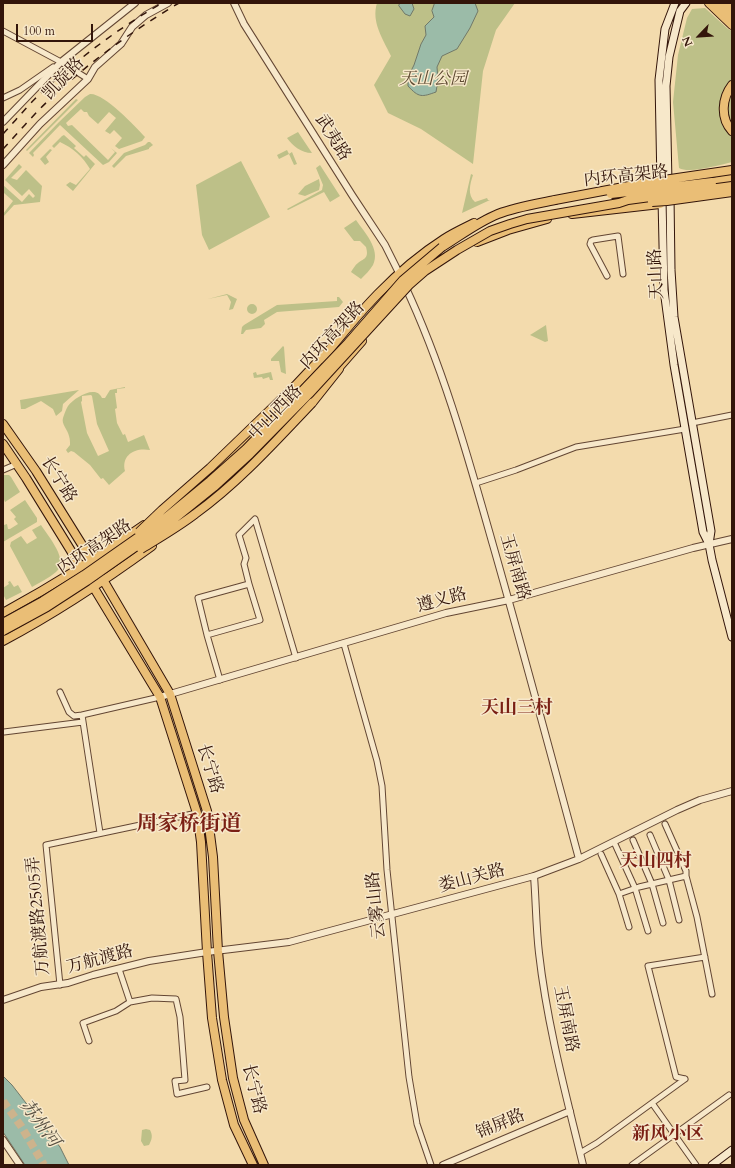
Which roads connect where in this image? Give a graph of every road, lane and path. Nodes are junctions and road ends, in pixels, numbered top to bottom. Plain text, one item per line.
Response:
1 (135, 3) edge
2 (168, 3) edge
3 (234, 3) edge
4 (675, 3) edge
5 (686, 3) edge
6 (709, 3) edge
7 (714, 3) edge
8 (723, 3) edge
9 (732, 11) edge
10 (732, 19) edge
11 (732, 25) edge
12 (3, 30) edge
13 (62, 63) junction
14 (88, 79) junction
15 (732, 85) edge
16 (3, 98) edge
17 (3, 122) edge
18 (3, 127) edge
19 (732, 132) edge
20 (3, 165) edge
21 (732, 171) edge
22 (732, 178) edge
23 (665, 183) junction
24 (732, 186) edge
25 (732, 192) edge
26 (555, 200) junction
27 (619, 203) junction
28 (666, 203) junction
29 (399, 273) junction
30 (623, 274) dead end
31 (607, 276) dead end
32 (406, 288) junction
33 (326, 354) junction
34 (339, 368) junction
35 (732, 416) edge
36 (692, 423) junction
37 (3, 424) edge
38 (685, 428) junction
39 (3, 444) edge
40 (17, 464) junction
41 (3, 470) edge
42 (476, 483) junction
43 (732, 539) edge
44 (709, 544) junction
45 (127, 545) junction
46 (92, 561) junction
47 (82, 567) junction
48 (87, 581) junction
49 (104, 581) junction
50 (249, 584) junction
51 (94, 588) junction
52 (509, 600) junction
53 (3, 613) edge
54 (3, 623) edge
55 (3, 631) edge
56 (18, 634) junction
57 (207, 635) junction
58 (732, 637) edge
59 (3, 641) edge
60 (344, 644) junction
61 (3, 645) edge
62 (296, 658) junction
63 (220, 680) junction
64 (60, 692) dead end
65 (170, 694) junction
66 (160, 697) junction
67 (82, 715) junction
68 (83, 722) junction
69 (4, 732) dead end
70 (732, 791) edge
71 (197, 813) junction
72 (665, 824) dead end
73 (100, 834) junction
74 (650, 835) dead end
75 (633, 840) dead end
76 (614, 842) junction
77 (601, 854) dead end
78 (579, 860) junction
79 (534, 876) junction
80 (686, 876) junction
81 (669, 880) junction
82 (652, 884) junction
83 (635, 888) junction
84 (619, 894) junction
85 (393, 915) junction
86 (679, 920) dead end
87 (663, 924) dead end
88 (629, 927) dead end
89 (648, 931) dead end
90 (218, 951) junction
91 (207, 952) junction
92 (705, 957) junction
93 (119, 969) junction
94 (60, 985) junction
95 (712, 994) dead end
96 (3, 1000) edge
97 (130, 1002) junction
98 (89, 1041) dead end
99 (207, 1087) dead end
100 (729, 1095) dead end
101 (652, 1103) junction
102 (570, 1111) junction
103 (674, 1134) junction
104 (3, 1140) edge
105 (732, 1150) edge
106 (580, 1153) junction
107 (20, 1165) edge
108 (253, 1165) edge
109 (264, 1165) edge
110 (431, 1165) edge
111 (443, 1165) edge
112 (583, 1165) edge
113 (632, 1165) edge
114 (696, 1165) edge
115 (712, 1165) edge

1 - 13 street, 凯旋路
2 - 14 street, 凯旋路
3 - 29 street, 武夷路
4 - 23 main road
5 - 23 main road
6 - 11 main road
7 - 10 main road
8 - 9 main road
12 - 13 street
13 - 14 street
13 - 16 street
13 - 17 street, 凯旋路
13 - 18 street
14 - 20 street, 凯旋路
15 - 19 main road
21 - 23 main road
21 - 26 main road, bridge
22 - 26 main road, 内环高架路, bridge
23 - 28 main road
23 - 29 main road
24 - 27 main road, 内环高架路, bridge
25 - 27 main road, bridge
25 - 28 main road, 中山西路
26 - 45 main road, 内环高架路, bridge
27 - 48 main road, 内环高架路, bridge
28 - 32 main road, 中山西路
28 - 36 main road, 天山路
28 - 38 main road, 天山路
29 - 32 street, 武夷路
29 - 33 main road
30 - 31 street
32 - 34 main road, 中山西路
32 - 42 street, 玉屏南路
33 - 45 main road, bridge
33 - 46 main road
34 - 48 main road, bridge
34 - 49 main road, 中山西路
35 - 36 street
36 - 44 main road, 天山路
37 - 46 main road, 长宁路
38 - 42 street
38 - 44 main road, 天山路
39 - 40 main road, 长宁路
40 - 41 street
40 - 47 main road, 长宁路
42 - 52 street, 玉屏南路
43 - 44 street, 遵义路
44 - 52 street, 遵义路
44 - 58 main road, 天山路
45 - 54 main road, 内环高架路, bridge
46 - 47 main road
46 - 49 main road, 长宁路
47 - 51 main road, 长宁路
47 - 53 main road
48 - 55 main road, 内环高架路, bridge
49 - 51 main road, 中山西路
49 - 65 main road, 长宁路
50 - 57 street
50 - 57 street
50 - 62 street
51 - 56 main road, 中山西路
51 - 66 main road, 长宁路
52 - 60 street, 遵义路
52 - 78 street, 玉屏南路
56 - 59 main road, 中山西路
56 - 61 street
57 - 63 street
60 - 62 street, 遵义路
60 - 85 street, 云雾山路
62 - 63 street, 遵义路
63 - 65 street, 遵义路
64 - 67 street
65 - 66 street, 遵义路
65 - 90 main road, 长宁路
66 - 67 street
66 - 71 main road, 长宁路
67 - 68 street
68 - 69 street
68 - 73 street
70 - 76 street, 娄山关路
71 - 73 street
71 - 91 main road, 长宁路
72 - 80 street
73 - 94 street, 万航渡路2505弄
74 - 81 street
75 - 82 street
76 - 78 street, 娄山关路
76 - 83 street
77 - 84 street
78 - 79 street, 娄山关路
79 - 85 street, 娄山关路
79 - 102 street, 玉屏南路
80 - 81 street
80 - 92 street
81 - 82 street
81 - 86 street
82 - 83 street
82 - 87 street
83 - 84 street
83 - 89 street
84 - 88 street
85 - 90 street, 娄山关路
85 - 110 street, 云雾山路
90 - 91 street, 娄山关路
90 - 109 main road, 长宁路
91 - 93 street, 万航渡路
91 - 108 main road, 长宁路
92 - 95 street
92 - 101 street
93 - 94 street, 万航渡路
93 - 97 street
94 - 96 street, 万航渡路
97 - 98 street
97 - 99 street
100 - 103 street
101 - 103 street
101 - 106 street
102 - 106 street, 玉屏南路
102 - 111 street, 锦屏路
103 - 113 street
103 - 114 street
104 - 107 street
105 - 115 main road
106 - 112 street, 玉屏南路

